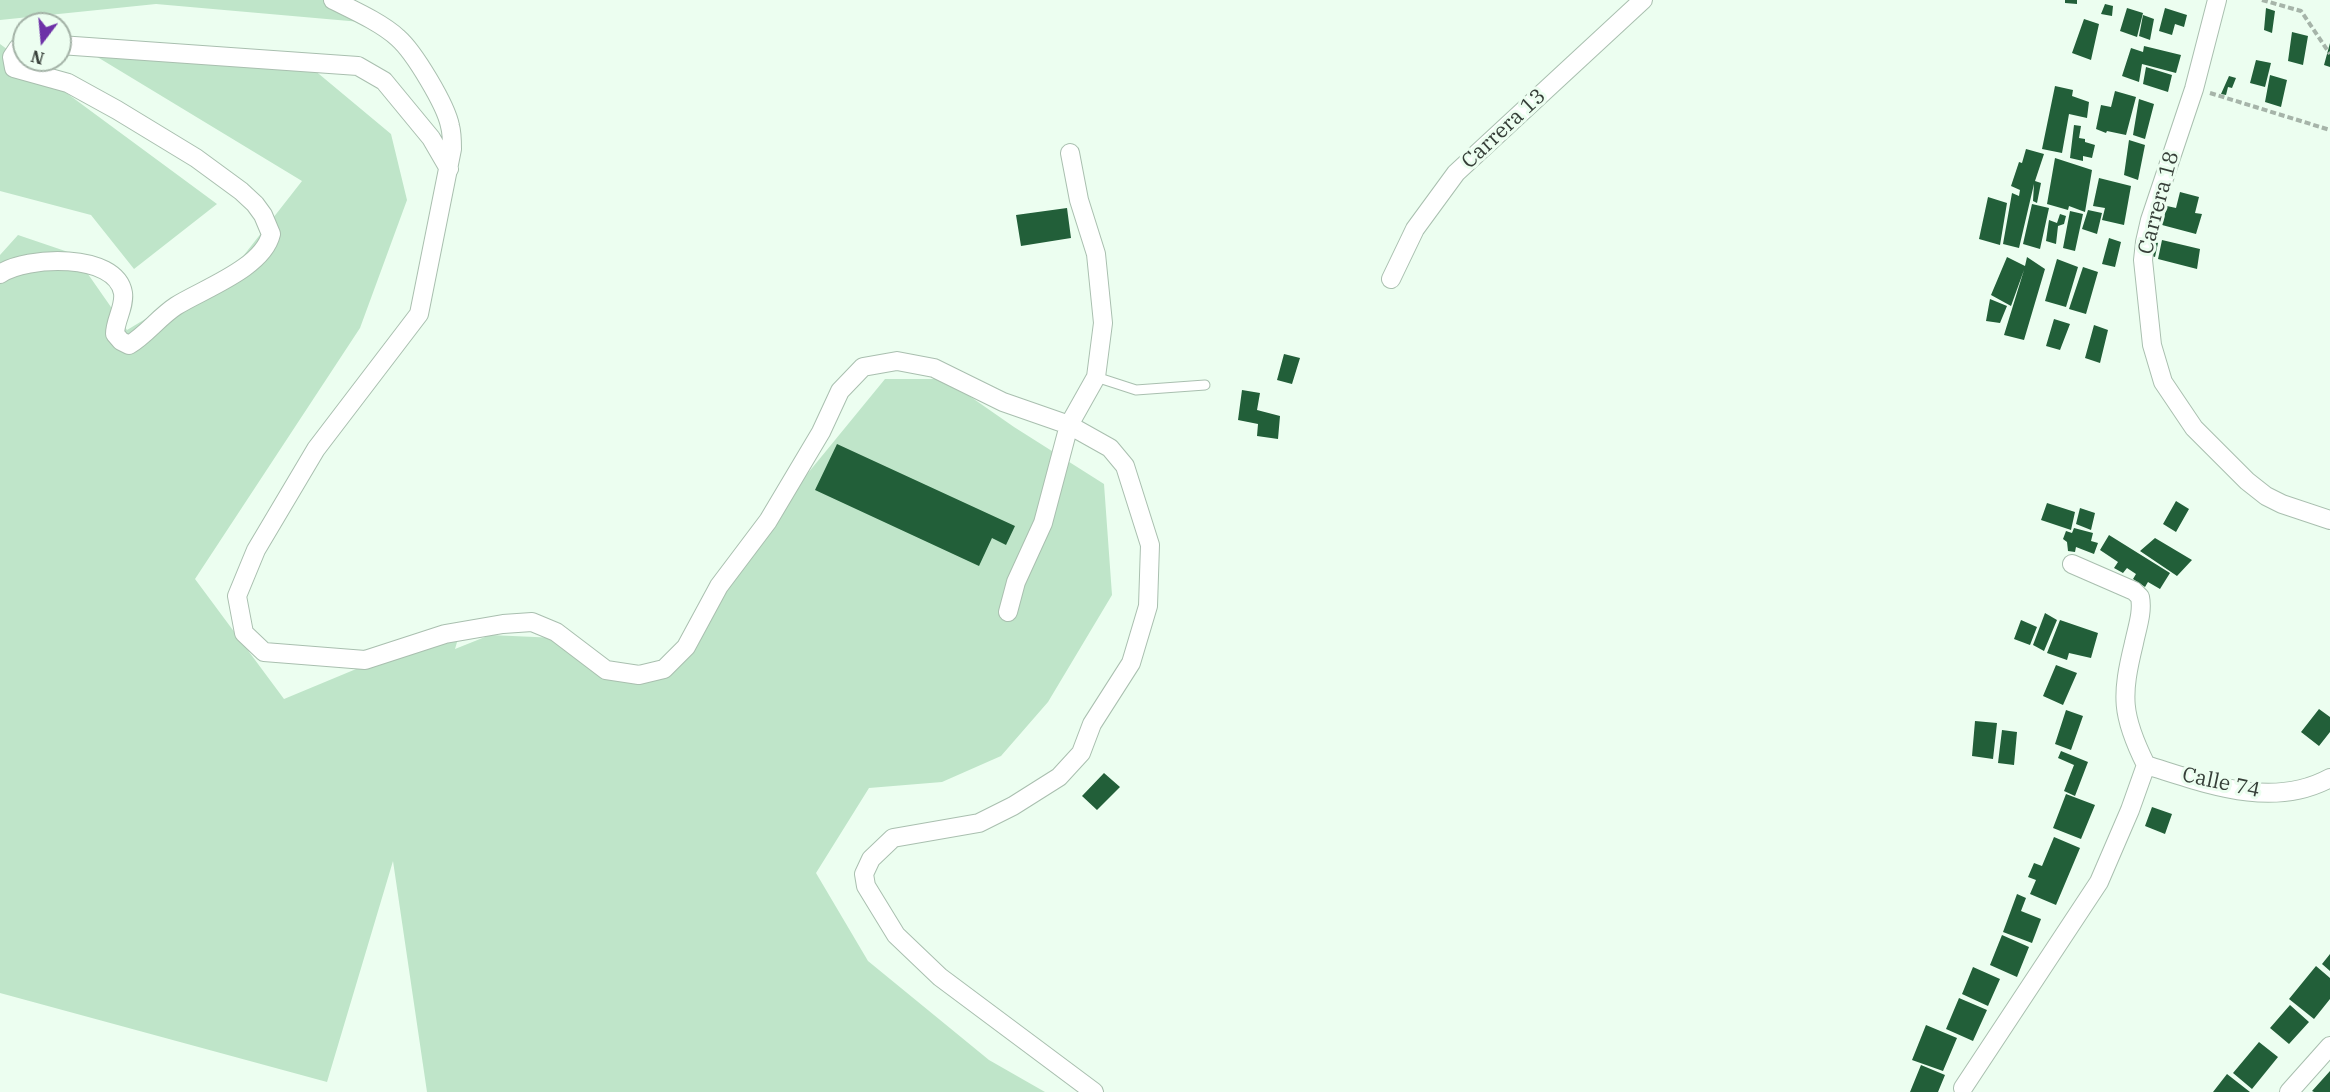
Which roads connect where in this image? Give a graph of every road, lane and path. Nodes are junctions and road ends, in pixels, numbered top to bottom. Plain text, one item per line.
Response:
1 (333, 0) edge
2 (1643, 0) edge
3 (2217, 0) edge
4 (2262, 0) edge
5 (72, 46) edge
6 (2330, 54) edge
7 (28, 72) edge
8 (2194, 89) junction
9 (2330, 130) edge
10 (1070, 153) dead end
11 (449, 169) junction
12 (0, 274) edge
13 (1391, 279) dead end
14 (1096, 377) junction
15 (1205, 385) dead end
16 (1069, 425) junction
17 (2330, 520) edge
18 (2072, 564) dead end
19 (1008, 612) dead end
20 (2146, 765) junction
21 (2330, 778) edge
22 (2330, 1046) edge
23 (1962, 1088) dead end
24 (1094, 1092) edge
25 (2289, 1092) edge

1 - 11 street
2 - 13 street, Carrera 13
3 - 8 street, Carrera 18
4 - 6 path
5 - 11 street
7 - 12 street
8 - 9 path
8 - 17 street, Carrera 18
10 - 14 street
11 - 16 street
14 - 15 lane
14 - 16 street
16 - 19 street
16 - 24 street
18 - 20 street
20 - 21 street, Calle 74
20 - 23 street
22 - 25 street

